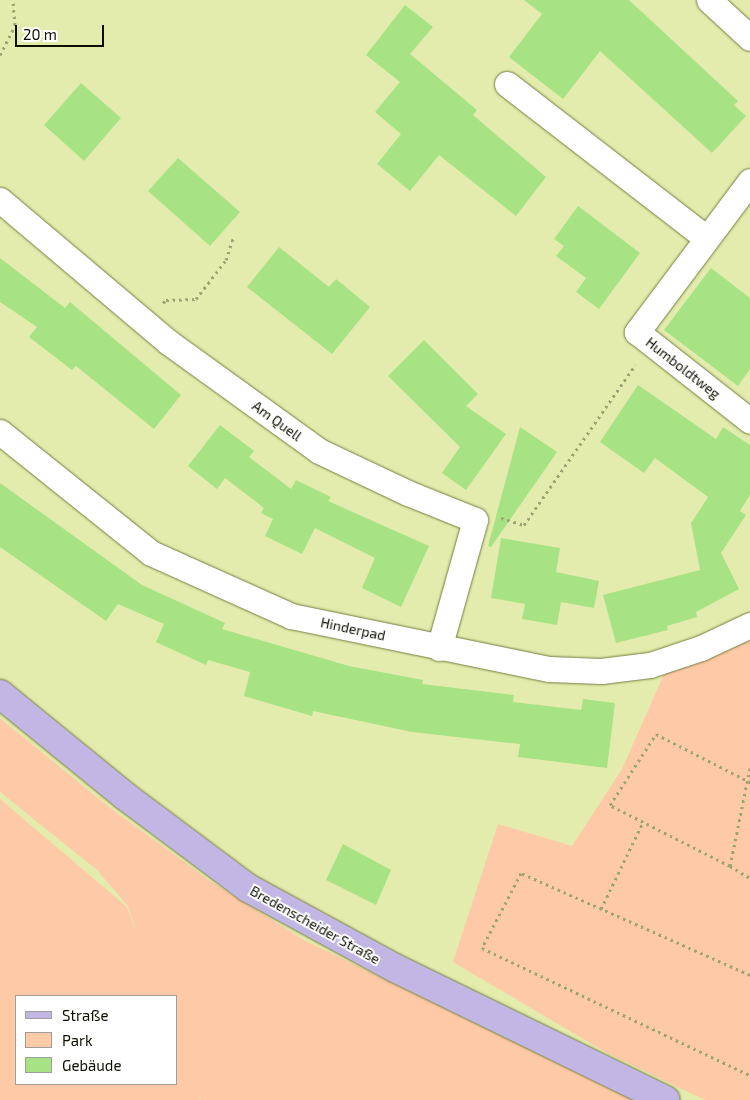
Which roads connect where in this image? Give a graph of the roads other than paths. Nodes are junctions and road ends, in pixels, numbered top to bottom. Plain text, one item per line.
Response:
1 (709, 0) edge
2 (750, 38) edge
3 (507, 84) dead end
4 (750, 181) edge
5 (0, 200) edge
6 (705, 237) junction
7 (750, 421) edge
8 (0, 432) edge
9 (750, 625) edge
10 (439, 648) junction
11 (0, 694) edge
12 (666, 1100) edge

1 - 2 street
3 - 6 street
4 - 6 street, Humboldtweg
5 - 10 street, Am Quell
6 - 7 street, Humboldtweg
8 - 10 street, Hinderpad
9 - 10 street, Hinderpad
11 - 12 main road, Bredenscheider Straße

